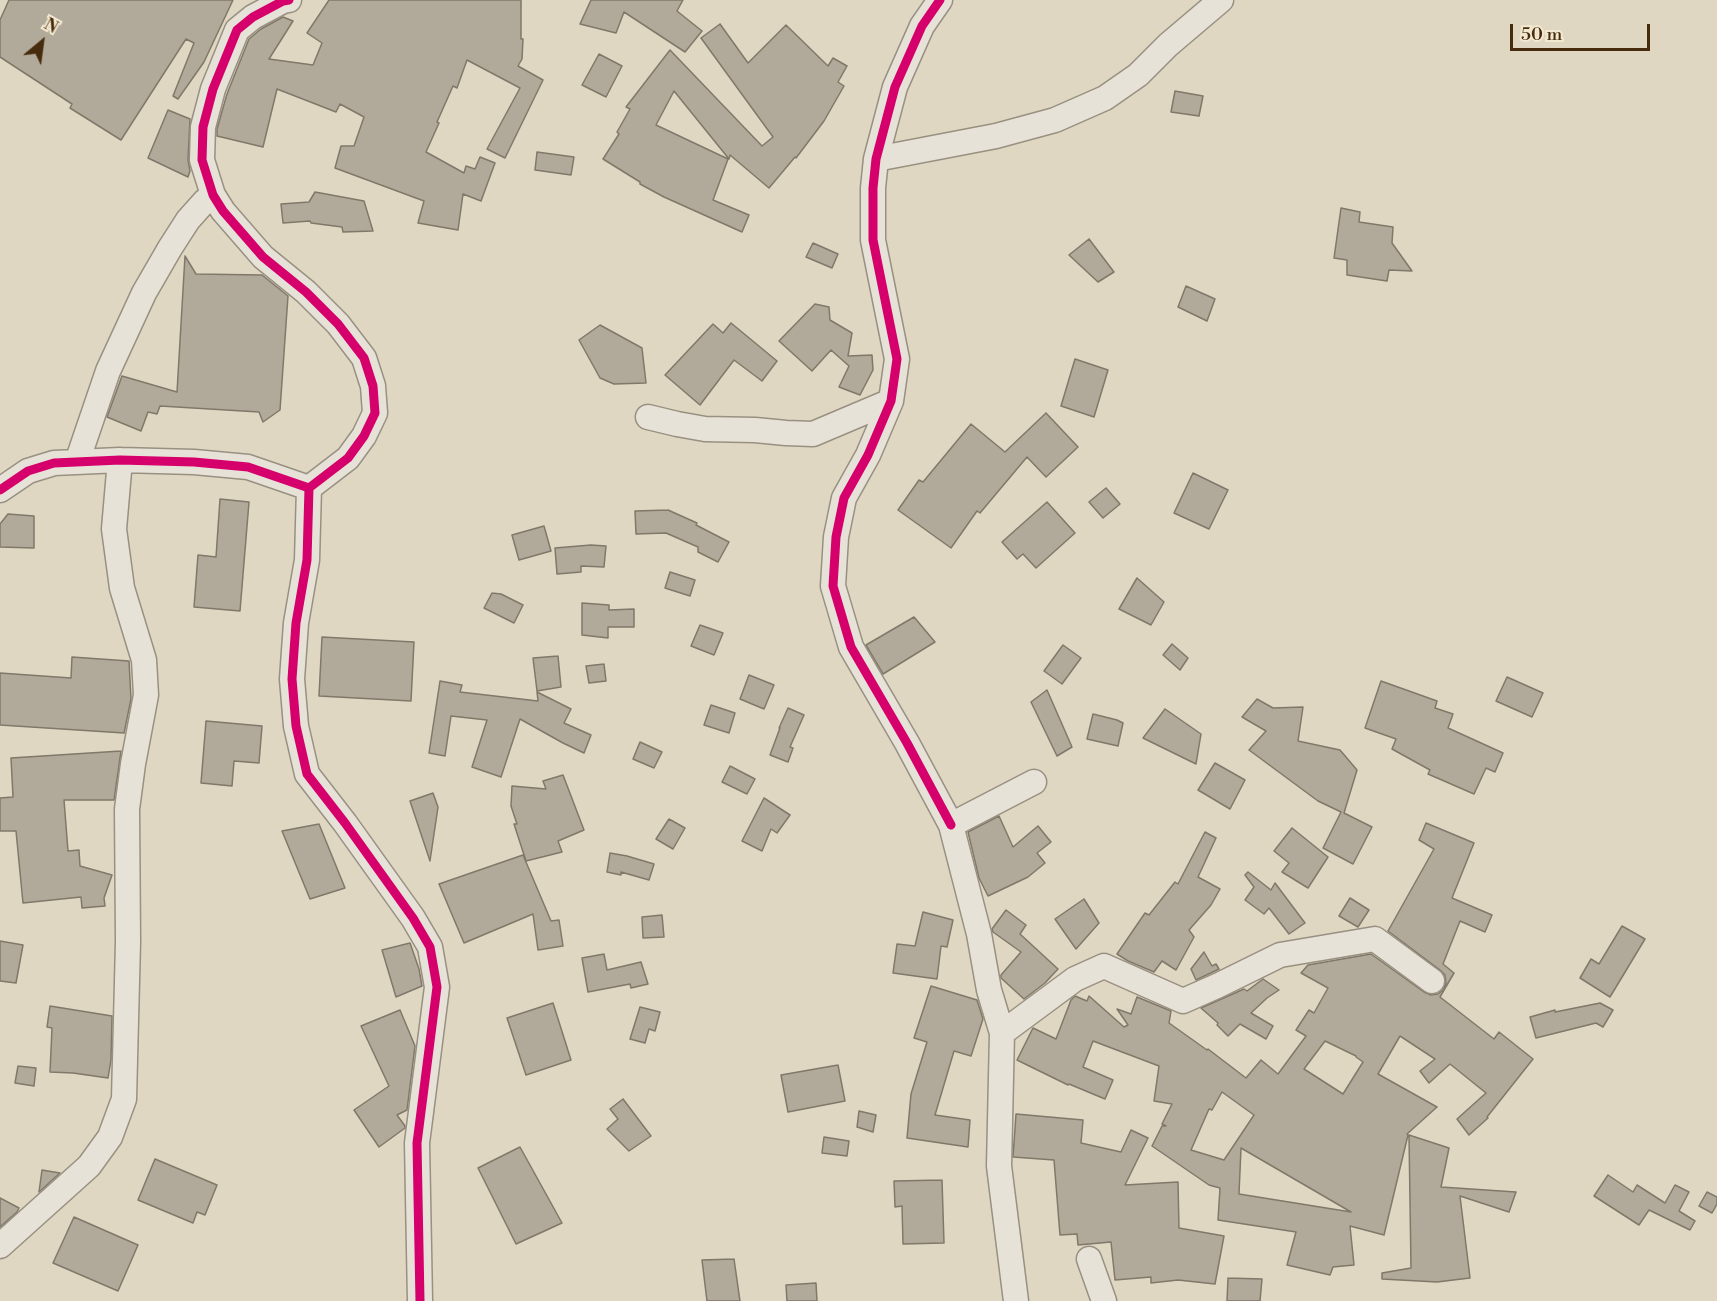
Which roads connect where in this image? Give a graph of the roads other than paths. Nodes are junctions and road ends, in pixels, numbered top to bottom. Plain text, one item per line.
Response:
1 (290, 0) edge
2 (940, 0) edge
3 (1221, 0) edge
4 (876, 159) junction
5 (213, 195) junction
6 (891, 401) junction
7 (648, 417) dead end
8 (120, 460) junction
9 (77, 462) junction
10 (309, 488) junction
11 (0, 490) edge
12 (1034, 782) dead end
13 (951, 825) junction
14 (1432, 981) dead end
15 (1002, 1033) junction
16 (0, 1246) edge
17 (1089, 1259) dead end
18 (420, 1301) edge
19 (1016, 1301) edge
20 (1104, 1301) edge

1 - 5 street
2 - 4 street
3 - 4 street
4 - 6 street
5 - 9 street
5 - 10 street
6 - 7 street
6 - 13 street
8 - 9 street
8 - 10 street
8 - 16 street
9 - 11 street
10 - 18 street
12 - 13 street
13 - 15 street
14 - 15 street
15 - 19 street
17 - 20 street

